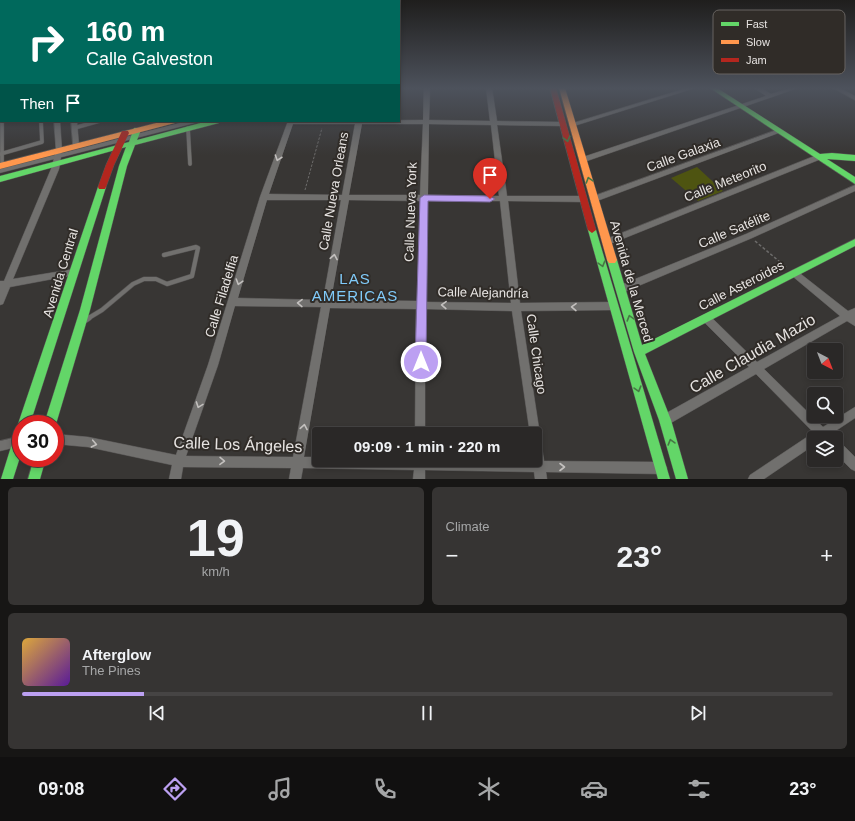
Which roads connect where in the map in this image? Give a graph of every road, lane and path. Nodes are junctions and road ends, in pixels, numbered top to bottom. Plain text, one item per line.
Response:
1 (426, 110) edge
2 (491, 110) edge
3 (562, 110) edge
4 (566, 110) edge
5 (615, 110) edge
6 (729, 110) edge
7 (748, 110) edge
8 (41, 122) edge
9 (57, 122) edge
10 (91, 122) edge
11 (164, 122) edge
12 (191, 122) edge
13 (212, 122) edge
14 (291, 122) edge
15 (324, 122) joint
16 (358, 122) edge
17 (426, 122) junction
18 (493, 122) junction
19 (74, 124) edge
20 (149, 124) edge
21 (568, 124) junction
22 (1, 128) edge
23 (188, 128) junction
24 (779, 131) junction
25 (128, 138) junction
26 (76, 146) junction
27 (1, 154) edge
28 (819, 157) junction
29 (58, 158) junction
30 (855, 158) edge
31 (582, 160) junction
32 (124, 163) junction
33 (190, 164) dead end
34 (830, 164) junction
35 (110, 165) junction
36 (855, 166) edge
37 (1, 167) edge
38 (0, 175) edge
39 (0, 180) edge
40 (855, 181) edge
41 (855, 188) edge
42 (264, 197) junction
43 (303, 198) junction
44 (345, 198) junction
45 (424, 198) junction
46 (502, 199) junction
47 (583, 199) junction
48 (594, 199) junction
49 (749, 236) junction
50 (607, 242) junction
51 (855, 242) edge
52 (164, 255) dead end
53 (74, 272) junction
54 (794, 273) junction
55 (4, 284) edge
56 (621, 289) junction
57 (0, 301) edge
58 (233, 302) junction
59 (326, 303) junction
60 (421, 304) junction
61 (613, 306) junction
62 (516, 307) junction
63 (852, 317) edge
64 (706, 318) junction
65 (80, 323) junction
66 (639, 352) junction
67 (756, 368) junction
68 (855, 412) edge
69 (27, 415) edge
70 (53, 415) edge
71 (665, 420) junction
72 (420, 427) edge
73 (534, 427) edge
74 (814, 431) edge
75 (828, 431) edge
76 (64, 440) edge
77 (12, 442) edge
78 (807, 445) edge
79 (0, 446) edge
80 (843, 453) edge
81 (179, 461) junction
82 (298, 462) junction
83 (312, 462) edge
84 (12, 464) edge
85 (855, 465) edge
86 (37, 467) edge
87 (420, 467) edge
88 (540, 467) joint
89 (663, 474) edge
90 (7, 479) edge
91 (34, 479) edge
92 (175, 479) edge
93 (295, 479) edge
94 (419, 479) edge
95 (541, 479) edge
96 (682, 479) edge
97 (754, 479) edge

1 - 17 street, Calle Nueva York
2 - 18 street, Calle Chicago
3 - 21 street, Avenida de la Merced
4 - 21 street, Avenida de la Merced
5 - 21 street
6 - 31 street
7 - 24 street
8 - 27 lane
9 - 29 street
10 - 19 lane
11 - 20 street
12 - 25 lane
13 - 23 street
14 -> 42 street, Calle Filadelfia
15 - 16 street
15 - 43 path
16 - 17 street
16 - 44 street, Calle Nueva Orleans
17 - 18 street
17 - 45 street, Calle Nueva York
18 - 21 street
18 - 46 street, Calle Chicago
19 - 26 street
20 - 25 street
21 - 31 street, Avenida de la Merced
21 -> 47 street, Avenida de la Merced
22 - 27 lane
23 - 25 street
23 - 33 lane
24 - 28 street
24 - 48 street, Calle Galaxia
25 - 26 street
25 - 29 street
25 - 32 street
25 - 35 street, Avenida Central
26 - 29 street
27 - 37 lane
28 - 30 street, Calle Meteorito
28 - 34 street
28 - 50 street, Calle Meteorito
29 - 37 street
29 - 38 street
29 - 39 street
29 - 55 street
48 -> 31 street, Avenida de la Merced
32 - 35 street
32 - 65 street
34 - 36 street
34 - 40 street
35 - 53 street, Avenida Central
41 - 49 street, Calle Satélite
42 - 43 street
42 -> 58 street, Calle Filadelfia
43 - 44 street
44 - 45 street
59 -> 44 street, Calle Nueva Orleans
45 - 46 street
45 - 60 street, Calle Nueva York
46 - 47 street
46 - 62 street, Calle Chicago
47 -> 61 street, Avenida de la Merced
48 - 50 street, Avenida de la Merced
49 - 54 path
49 - 56 street, Calle Satélite
50 - 56 street, Avenida de la Merced
51 - 54 street, Calle Asteroides
52 - 65 lane
53 - 55 street
53 - 69 street, Avenida Central
54 - 63 street
54 - 64 street, Calle Asteroides
55 - 57 street
66 -> 56 street, Avenida de la Merced
59 -> 58 street, Calle Alejandría
58 -> 81 street, Calle Filadelfia
59 - 60 street, Calle Alejandría
82 -> 59 street, Calle Nueva Orleans
62 -> 60 street, Calle Alejandría
60 - 72 street, Calle Nueva York
61 -> 62 street, Calle Alejandría
61 -> 89 street, Avenida de la Merced
62 - 73 street, Calle Chicago
63 - 67 street, Calle Claudia Mazio
64 - 66 street, Calle Asteroides
64 - 67 street
65 - 70 street
66 - 71 street, Avenida de la Merced
67 - 71 street, Calle Claudia Mazio
67 - 74 street
68 - 75 street
96 -> 71 street, Avenida de la Merced
76 -> 81 street, Calle Los Ángeles
77 - 79 street
78 - 97 street
80 - 85 street
81 -> 82 street, Calle Los Ángeles
81 - 92 street, Calle Filadelfia
82 - 83 street, Calle Los Ángeles
82 - 93 street, Calle Nueva Orleans
84 - 90 street
86 - 91 street
87 - 94 street
88 -> 89 street, Calle Los Ángeles
88 - 95 street, Calle Chicago

